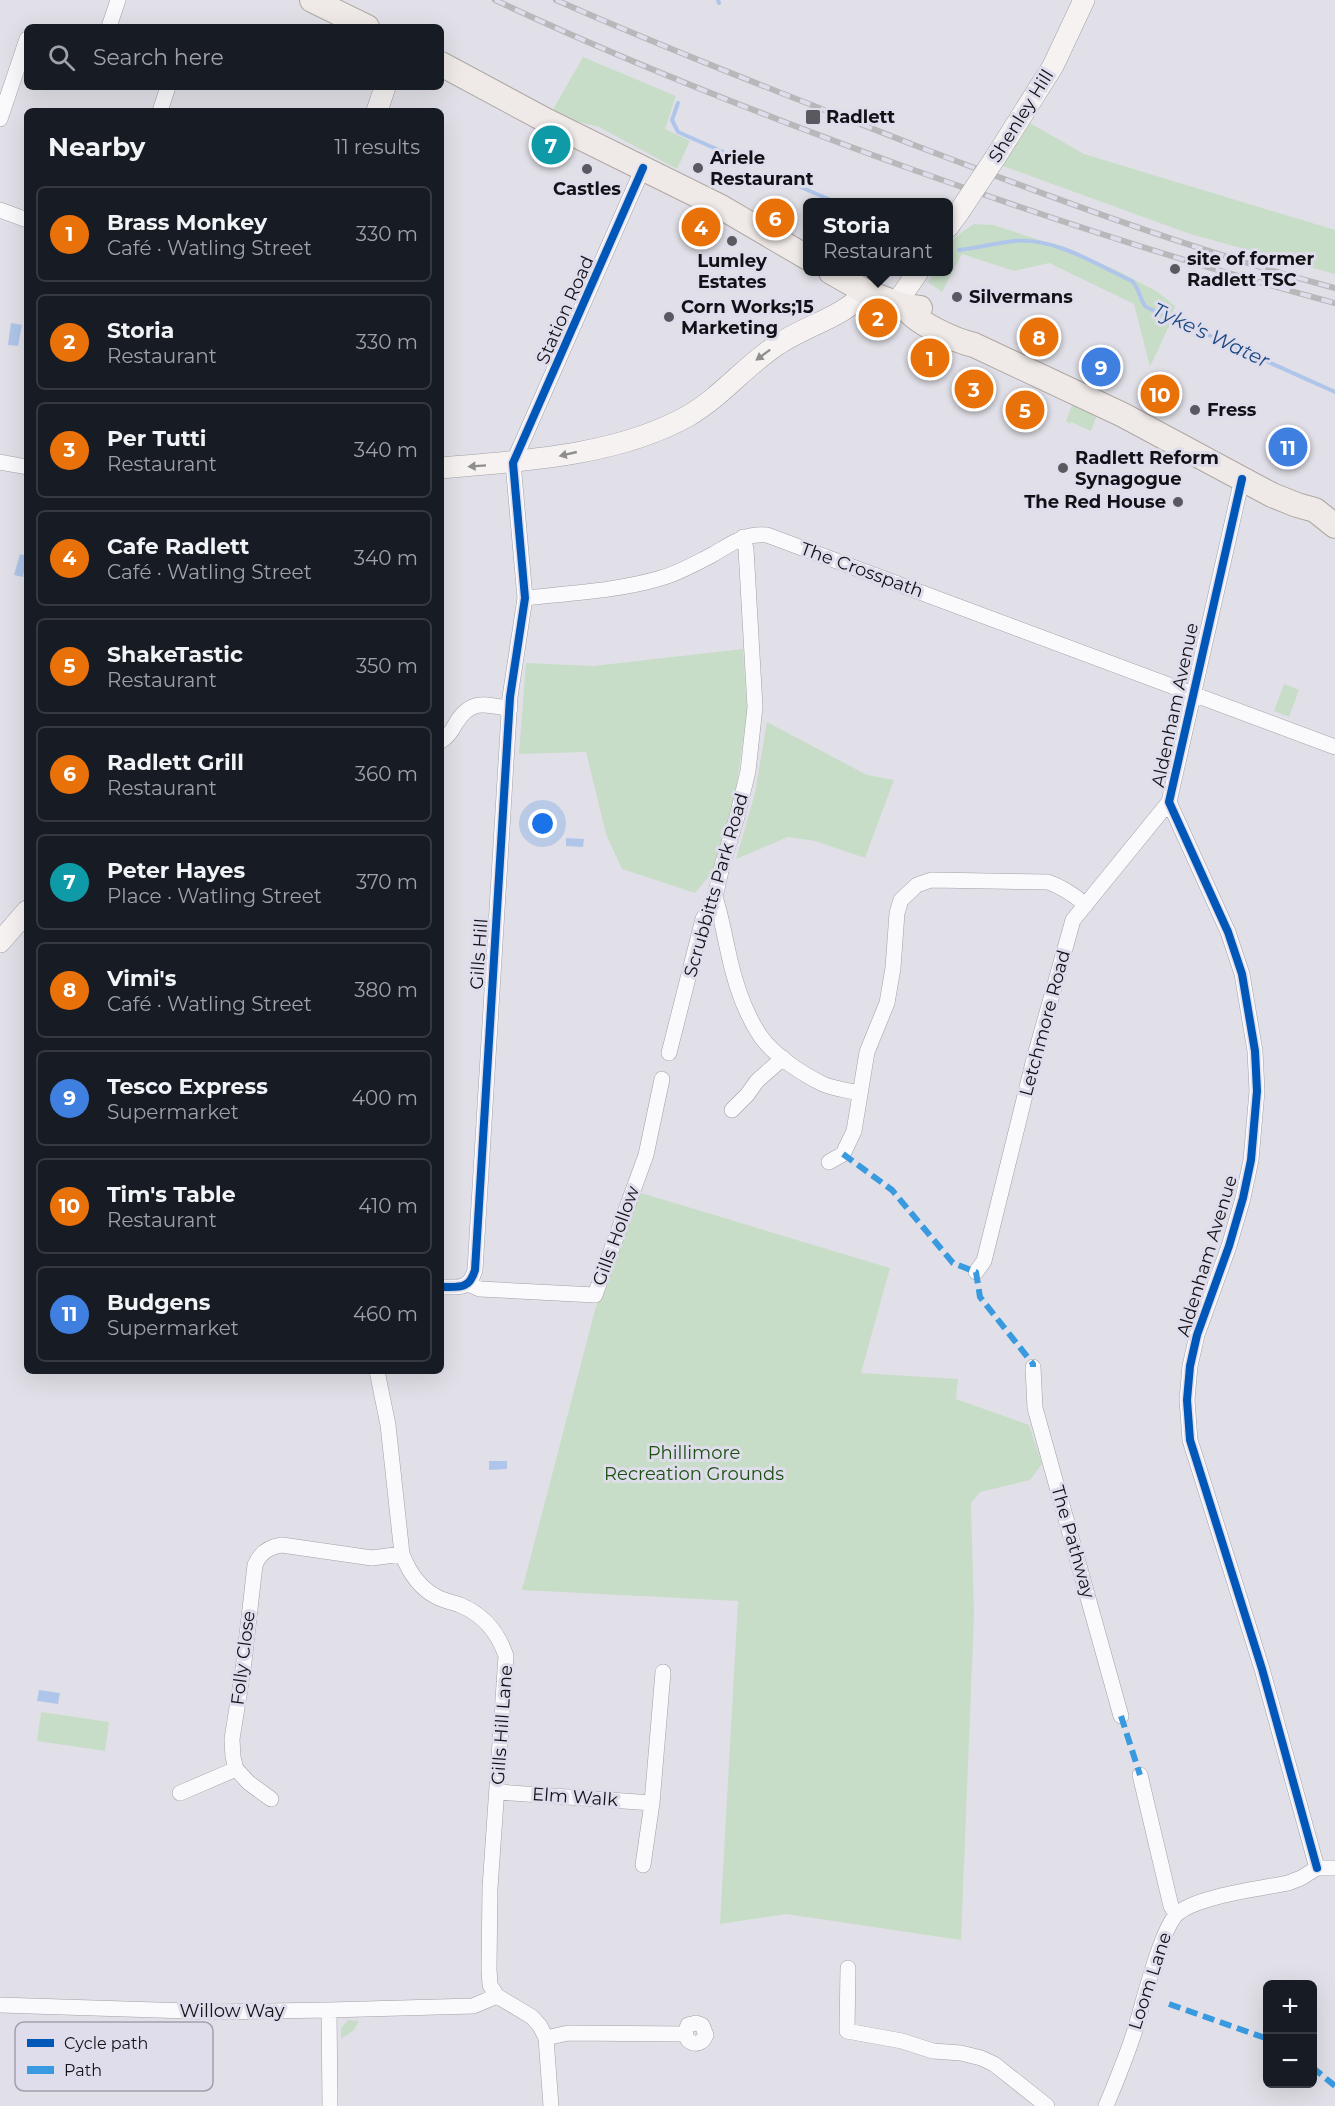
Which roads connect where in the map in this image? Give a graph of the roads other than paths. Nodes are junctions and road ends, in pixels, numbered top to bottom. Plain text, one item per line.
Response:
1 (118, 0) edge
2 (312, 0) edge
3 (1087, 0) edge
4 (110, 24) edge
5 (361, 24) edge
6 (24, 48) edge
7 (444, 66) edge
8 (167, 90) edge
9 (384, 90) edge
10 (161, 108) edge
11 (378, 108) edge
12 (0, 119) edge
13 (643, 168) junction
14 (0, 210) edge
15 (24, 219) edge
16 (953, 219) edge
17 (803, 256) edge
18 (838, 276) edge
19 (916, 276) edge
20 (866, 292) junction
21 (901, 304) junction
22 (0, 462) edge
23 (513, 463) junction
24 (24, 466) edge
25 (444, 468) edge
26 (1242, 479) junction
27 (1335, 526) edge
28 (743, 537) junction
29 (525, 598) junction
30 (1194, 693) junction
31 (510, 709) junction
32 (444, 740) edge
33 (1335, 747) edge
34 (1169, 802) junction
35 (716, 897) junction
36 (1086, 905) junction
37 (24, 914) edge
38 (0, 942) edge
39 (669, 1053) dead end
40 (783, 1058) junction
41 (662, 1079) dead end
42 (859, 1092) junction
43 (732, 1110) dead end
44 (829, 1162) dead end
45 (976, 1272) dead end
46 (468, 1284) junction
47 (444, 1287) edge
48 (1033, 1367) dead end
49 (378, 1374) edge
50 (402, 1554) junction
51 (663, 1672) dead end
52 (1121, 1716) dead end
53 (236, 1769) junction
54 (1140, 1775) dead end
55 (498, 1792) junction
56 (180, 1793) dead end
57 (271, 1799) dead end
58 (652, 1803) junction
59 (643, 1865) dead end
60 (1317, 1868) junction
61 (1335, 1868) edge
62 (1176, 1914) junction
63 (848, 1968) dead end
64 (497, 1996) junction
65 (0, 2005) edge
66 (329, 2010) junction
67 (685, 2034) dead end
68 (546, 2038) junction
69 (330, 2106) edge
70 (551, 2106) edge
71 (1047, 2106) edge
72 (1106, 2106) edge

1 - 4 street
2 - 5 main road
3 - 16 main road, Shenley Hill, bridge
6 - 12 street
7 - 13 main road
8 - 10 street
9 - 11 main road
13 - 17 main road
13 - 23 street, Station Road
14 - 15 street
18 - 20 main road
19 - 21 main road
20 - 21 main road
20 -> 23 main road
21 - 26 main road
22 - 24 street
23 -> 25 main road
23 - 29 street, Gills Hill
26 - 27 main road
26 - 30 street, Aldenham Avenue
28 - 29 street, The Crosspath
28 - 30 street, The Crosspath
28 - 35 street, Scrubbitts Park Road
29 - 31 street, Gills Hill
30 - 33 street, The Crosspath
30 - 34 street, Aldenham Avenue
31 - 32 street
31 - 46 street, Gills Hill
34 - 36 street, Letchmore Road
34 - 60 street, Aldenham Avenue
35 - 39 street, Scrubbitts Park Road
35 - 40 street
36 - 42 street
36 - 45 street, Letchmore Road
37 - 38 main road
40 - 42 street
40 - 43 street
41 - 46 street, Gills Hollow
42 - 44 street
46 - 47 street
48 - 52 street, The Pathway
49 - 50 street, Gills Hill Lane
50 - 53 street, Folly Close
50 - 55 street, Gills Hill Lane
51 - 58 street
53 - 56 street
53 - 57 street
54 - 62 street
55 - 58 street, Elm Walk
55 - 64 street, Gills Hill Lane
58 - 59 street
60 - 61 street, Loom Lane
60 - 62 street, Loom Lane
62 - 72 street, Loom Lane
63 - 71 street
64 - 66 street, Willow Way
64 - 68 street
65 - 66 street, Willow Way
66 - 69 street
67 - 68 street
68 - 70 street

